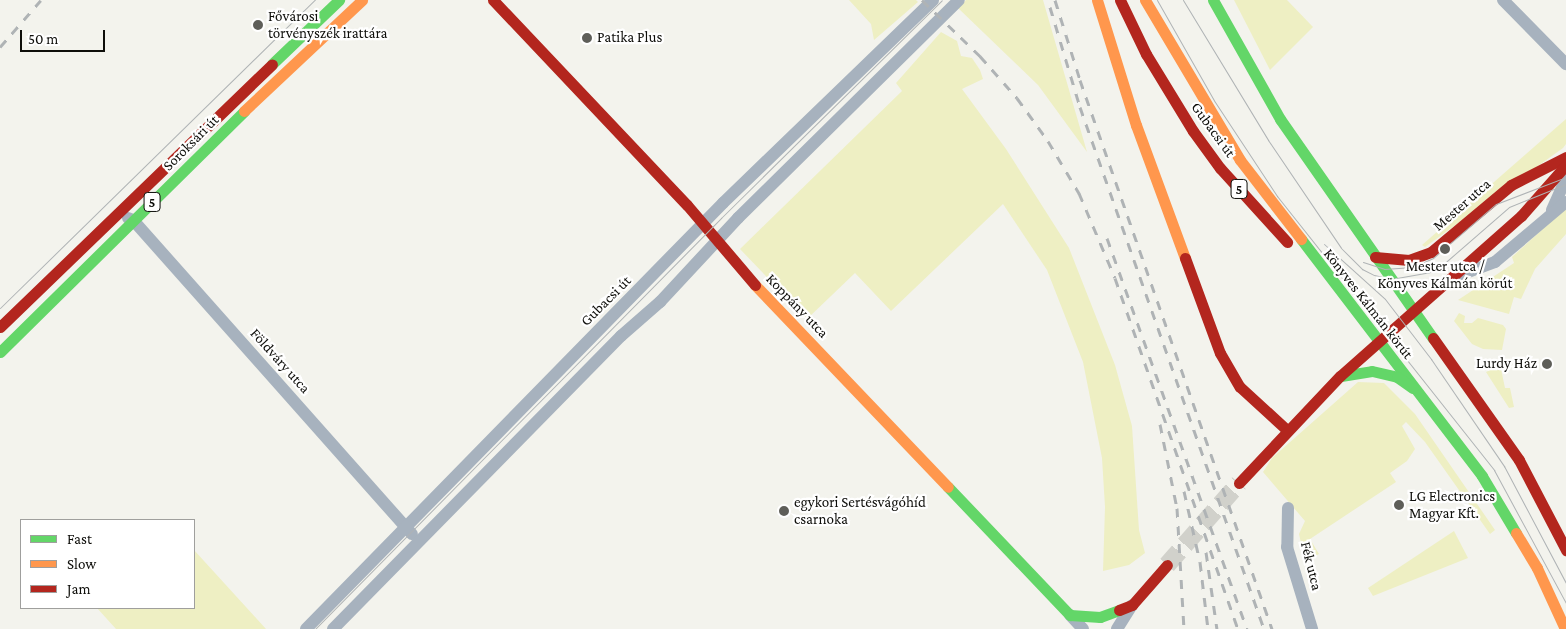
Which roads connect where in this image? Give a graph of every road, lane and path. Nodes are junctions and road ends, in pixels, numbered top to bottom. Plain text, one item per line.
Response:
1 (339, 0) edge
2 (362, 0) edge
3 (493, 0) edge
4 (933, 0) edge
5 (959, 0) edge
6 (1097, 0) edge
7 (1120, 0) edge
8 (1145, 0) edge
9 (1199, 0) edge
10 (1213, 0) edge
11 (1504, 0) edge
12 (1566, 64) edge
13 (1246, 65) junction
14 (1566, 157) edge
15 (1566, 166) edge
16 (1566, 179) edge
17 (1566, 202) edge
18 (1547, 218) junction
19 (110, 219) junction
20 (133, 220) junction
21 (703, 224) junction
22 (716, 242) junction
23 (1375, 257) junction
24 (1455, 277) junction
25 (1329, 280) junction
26 (1414, 311) junction
27 (0, 327) edge
28 (1378, 342) junction
29 (0, 352) edge
30 (1340, 376) junction
31 (1418, 390) junction
32 (1287, 430) junction
33 (1239, 482) tunnel mouth
34 (1288, 508) dead end
35 (406, 528) junction
36 (419, 541) junction
37 (1566, 550) edge
38 (1167, 565) tunnel mouth
39 (1132, 606) junction
40 (1070, 615) junction
41 (306, 629) edge
42 (333, 629) edge
43 (1083, 629) edge
44 (1117, 629) edge
45 (1312, 629) edge
46 (1565, 629) edge

1 - 19 main road, Soroksári út / 5
2 - 20 main road, Soroksári út / 5
3 - 21 main road, Koppány utca
4 - 21 street, Gubacsi út
5 - 22 street
6 - 32 main road
7 - 25 main road, Gubacsi út / 5
8 - 25 main road, Könyves Kálmán körút
9 - 13 main road
10 - 13 main road, Könyves Kálmán körút
11 - 12 street
13 - 23 main road, Könyves Kálmán körút
14 - 23 main road, Mester utca
15 - 24 main road
16 - 18 street
17 - 18 street
18 - 24 street
19 - 20 street
19 - 27 main road, Soroksári út / 5
20 - 29 main road, Soroksári út / 5
20 - 35 street, Földváry utca
21 - 22 main road, Koppány utca
21 - 35 street, Gubacsi út
22 - 36 street
22 - 40 main road, Koppány utca
23 - 26 main road, Könyves Kálmán körút
24 - 26 main road
25 - 28 main road, Könyves Kálmán körút
26 - 28 main road
26 - 37 main road, Könyves Kálmán körút
28 - 30 main road
28 - 31 main road, Könyves Kálmán körút
30 - 31 main road
30 - 32 main road
31 - 46 main road, Könyves Kálmán körút
32 - 33 main road
34 - 45 street, Fék utca
35 - 36 street, Földváry utca
35 - 41 street, Gubacsi út
36 - 42 street
38 - 39 main road
39 - 40 main road
39 - 44 street
40 - 43 street, Koppány utca

